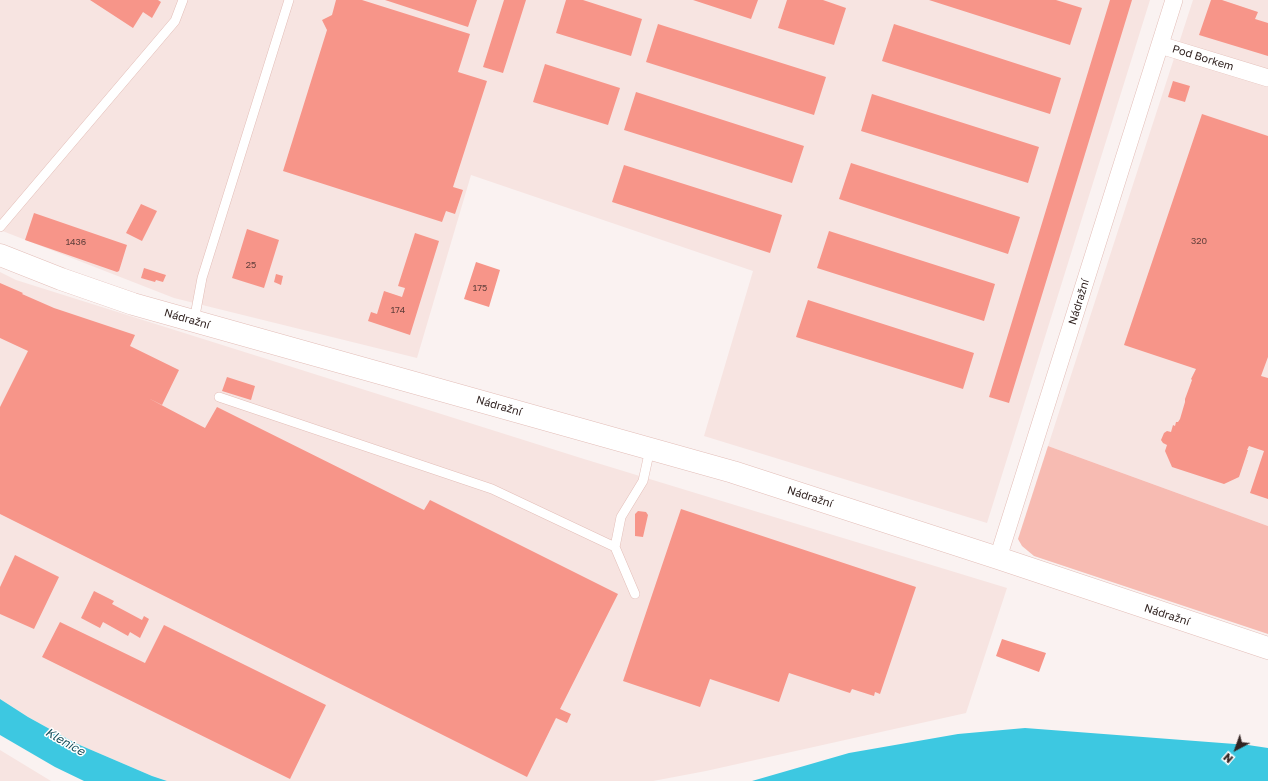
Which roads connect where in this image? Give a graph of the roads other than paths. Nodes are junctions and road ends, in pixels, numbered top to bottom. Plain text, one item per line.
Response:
1 (183, 0) edge
2 (289, 0) edge
3 (1174, 0) edge
4 (1160, 45) junction
5 (1268, 78) edge
6 (0, 227) edge
7 (0, 255) edge
8 (194, 321) junction
9 (220, 397) dead end
10 (650, 449) junction
11 (615, 547) junction
12 (998, 558) junction
13 (635, 594) dead end
14 (1268, 648) edge

1 - 6 lane
2 - 8 lane
3 - 4 street, Pod Borkem
4 - 5 street, Pod Borkem
4 - 12 street, Nádražní
7 - 8 street, Nádražní
8 - 10 street, Nádražní
9 - 11 lane
10 - 11 lane
10 - 12 street, Nádražní
11 - 13 lane
12 - 14 street, Nádražní

